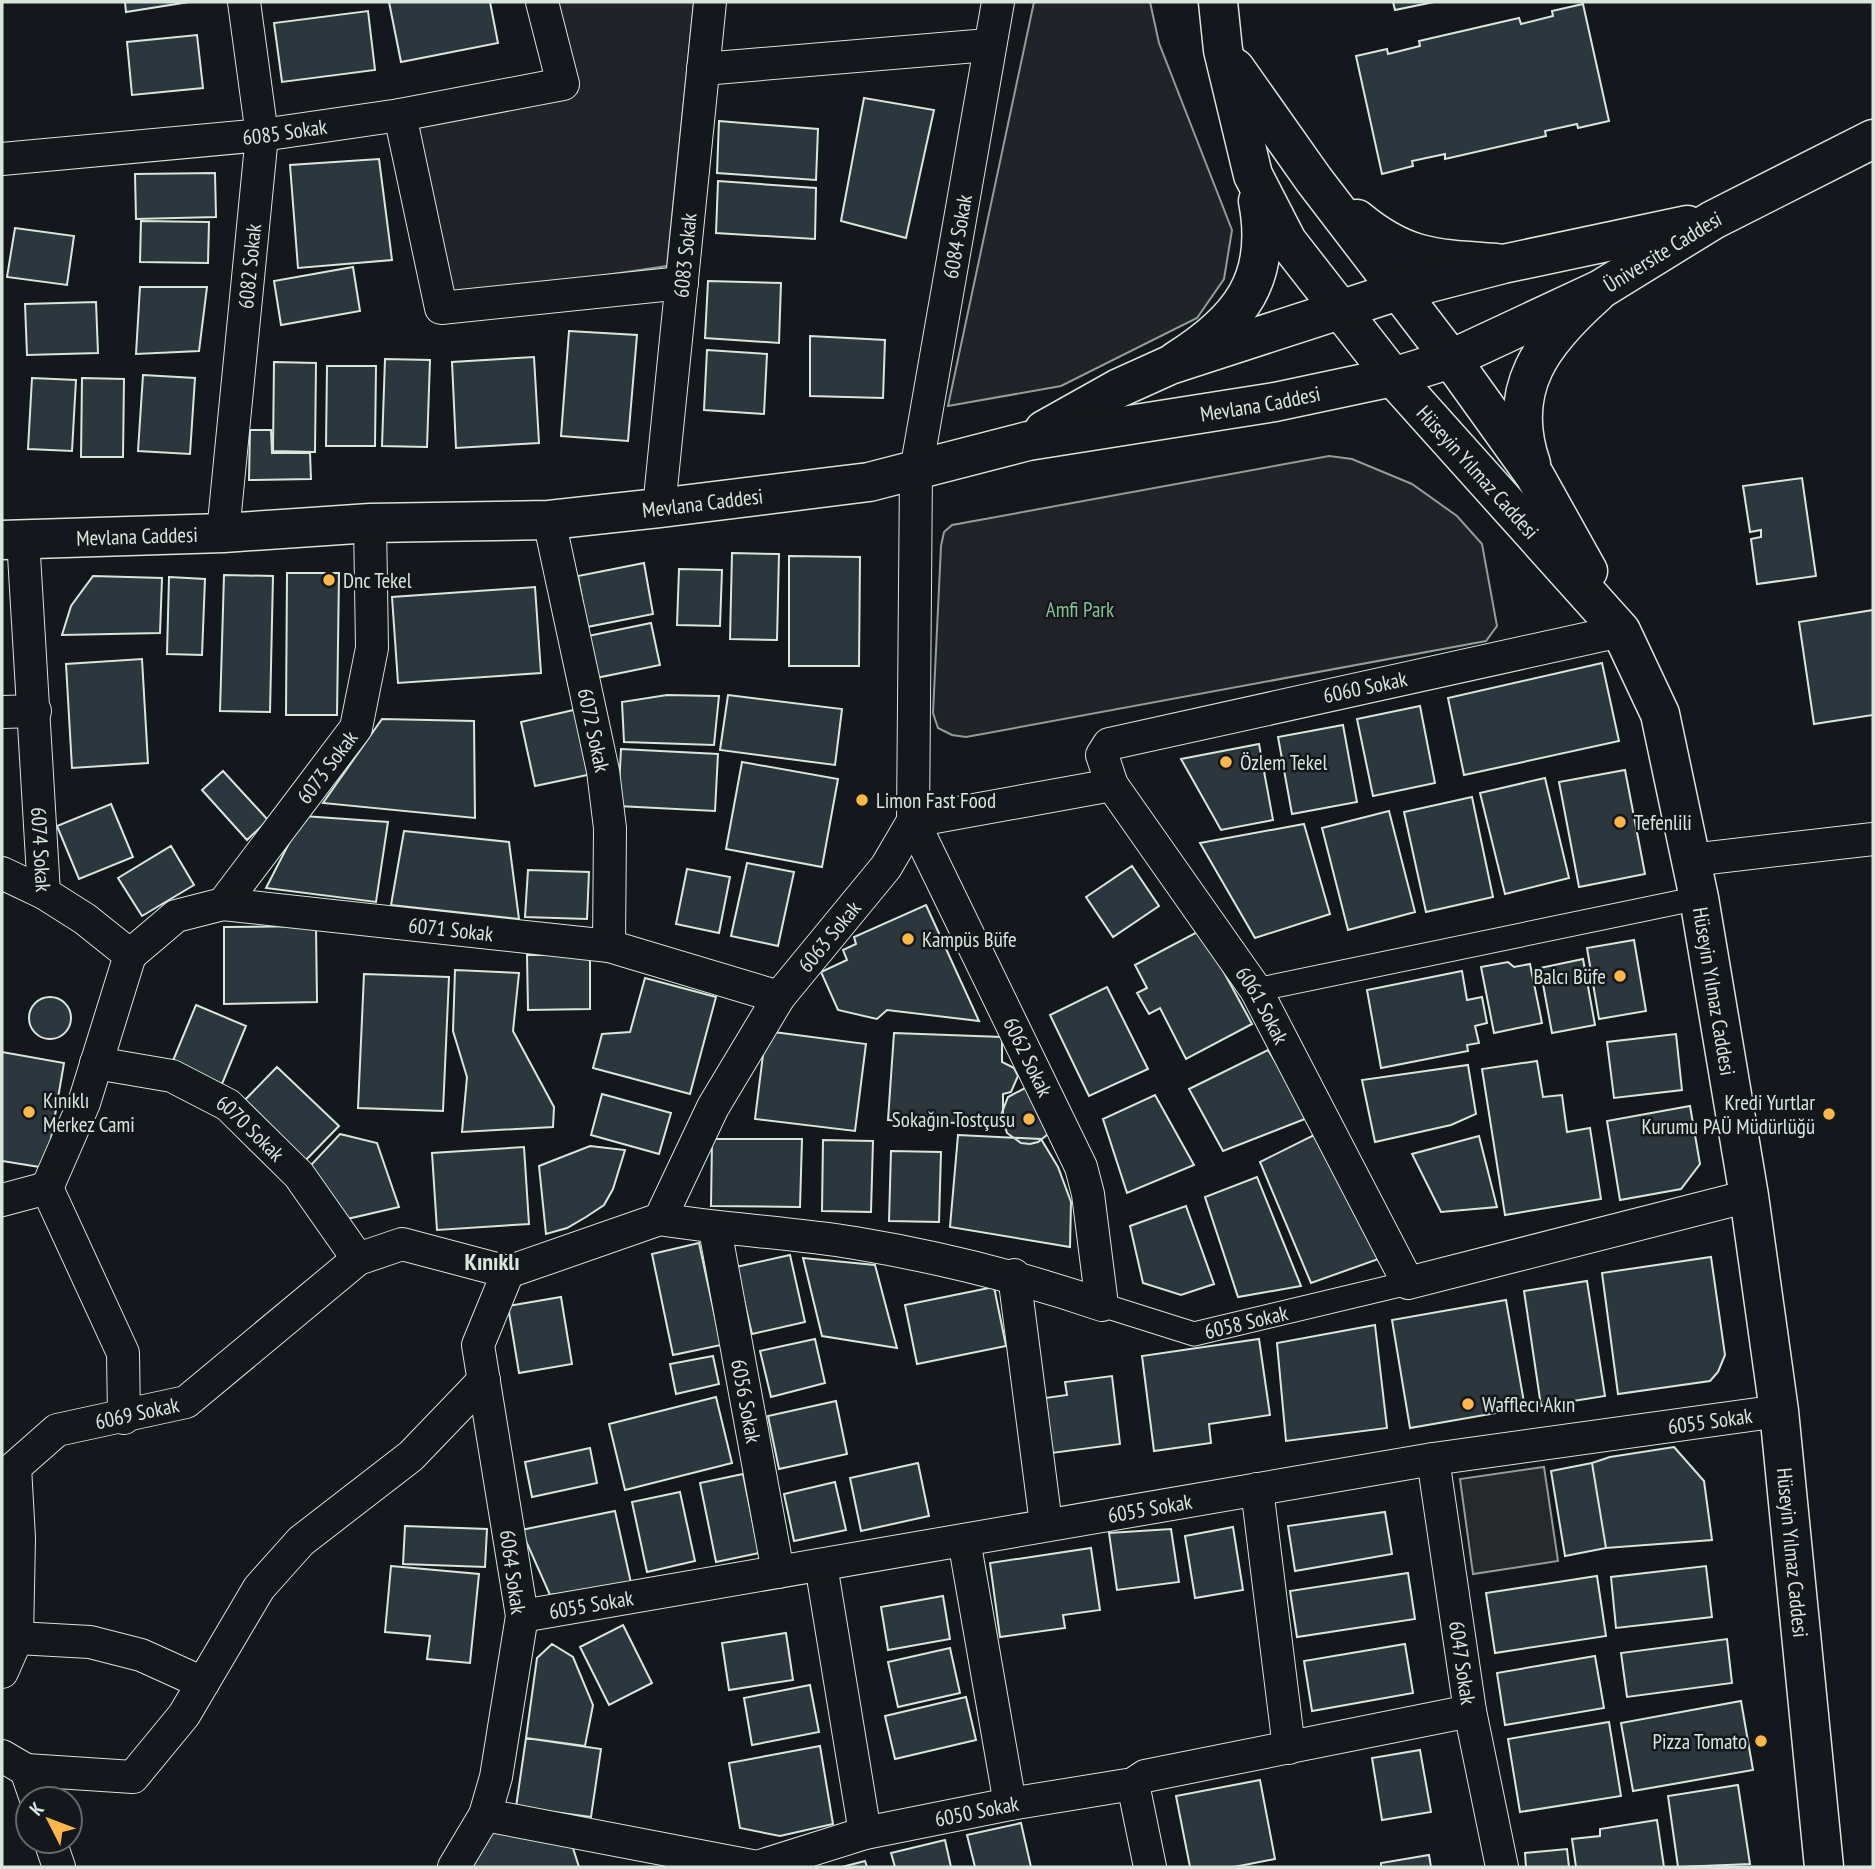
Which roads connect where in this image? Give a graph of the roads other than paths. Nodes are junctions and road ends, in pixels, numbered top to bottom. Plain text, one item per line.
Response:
1 (244, 2) edge
2 (542, 2) edge
3 (710, 2) edge
4 (998, 2) edge
5 (1218, 2) edge
6 (988, 45) junction
7 (1223, 50) junction
8 (703, 69) junction
9 (400, 115) junction
10 (262, 135) junction
11 (1873, 139) edge
12 (2, 159) edge
13 (1252, 175) junction
14 (1314, 180) junction
15 (1713, 220) junction
16 (1503, 264) junction
17 (681, 283) junction
18 (1601, 289) junction
19 (1398, 291) junction
20 (1340, 311) junction
21 (1451, 359) junction
22 (1170, 365) junction
23 (1393, 377) junction
24 (1028, 441) junction
25 (916, 471) junction
26 (1535, 476) junction
27 (659, 509) junction
28 (549, 520) junction
29 (370, 523) junction
30 (223, 533) junction
31 (12, 539) edge
32 (1621, 631) junction
33 (35, 711) junction
34 (2, 712) edge
35 (1109, 744) joint
36 (1112, 785) junction
37 (913, 821) junction
38 (1873, 839) edge
39 (1691, 860) junction
40 (2, 873) edge
41 (44, 893) junction
42 (1699, 898) junction
43 (223, 904) junction
44 (609, 946) junction
45 (130, 955) junction
46 (1256, 990) junction
47 (779, 997) junction
48 (96, 1063) junction
49 (47, 1188) junction
50 (1749, 1196) junction
51 (2, 1200) edge
52 (660, 1219) junction
53 (715, 1229) junction
54 (358, 1259) junction
55 (508, 1272) junction
56 (1014, 1275) junction
57 (1408, 1283) junction
58 (1102, 1304) junction
59 (484, 1380) junction
60 (1779, 1411) junction
61 (124, 1418) junction
62 (1433, 1459) junction
63 (8, 1461) edge
64 (1257, 1489) junction
65 (1046, 1524) junction
66 (964, 1540) junction
67 (821, 1564) junction
68 (779, 1572) junction
69 (522, 1616) junction
70 (17, 1638) junction
71 (2, 1672) edge
72 (203, 1683) junction
73 (1470, 1711) junction
74 (1289, 1748) junction
75 (14, 1763) edge
76 (1133, 1784) junction
77 (27, 1785) edge
78 (1010, 1804) junction
79 (485, 1815) junction
80 (865, 1833) junction
81 (454, 1867) edge
82 (1150, 1867) edge
83 (1502, 1867) edge
84 (1825, 1867) edge

1 - 10 street, 6082 Sokak
2 - 9 street, 6085 Sokak
3 - 8 street, 6083 Sokak
4 - 6 street, 6084 Sokak
5 - 7 street
6 - 8 street
6 - 25 street, 6084 Sokak
7 - 13 street
7 - 14 street
8 - 17 street, 6083 Sokak
9 - 10 street, 6085 Sokak
9 - 17 street
10 - 12 street, 6085 Sokak
10 - 30 street, 6082 Sokak
11 - 15 street, Üniversite Caddesi
13 - 20 street
13 - 22 street
14 - 16 street
14 - 19 street
15 - 16 street
15 - 18 street, Üniversite Caddesi
16 - 19 street
17 - 27 street, 6083 Sokak
18 - 21 street, Üniversite Caddesi
18 - 26 street
19 - 20 street
19 - 21 street
20 - 22 street
20 - 23 street, Hüseyin Yılmaz Caddesi
21 - 23 street, Üniversite Caddesi
21 - 26 street
22 - 24 street
23 - 24 street, Mevlana Caddesi
23 - 32 street, Hüseyin Yılmaz Caddesi
24 - 25 street, Mevlana Caddesi
25 - 27 street, Mevlana Caddesi
25 - 37 street, 6063 Sokak
26 - 32 street
27 - 28 street, Mevlana Caddesi
28 - 29 street, Mevlana Caddesi
28 - 44 street, 6072 Sokak
29 - 30 street, Mevlana Caddesi
29 - 43 street, 6073 Sokak
30 - 31 street, Mevlana Caddesi
31 - 33 street, 6074 Sokak
32 - 35 street, 6060 Sokak
32 - 39 street, Hüseyin Yılmaz Caddesi
33 - 34 street
33 - 41 street, 6074 Sokak
35 - 36 street, 6061 Sokak
36 - 37 street
36 - 46 street, 6061 Sokak
37 - 47 street, 6063 Sokak
37 - 58 street, 6062 Sokak
38 - 39 street
39 - 42 street, Hüseyin Yılmaz Caddesi
40 - 41 street
41 - 45 street, 6074 Sokak
42 - 46 street
42 - 50 street, Hüseyin Yılmaz Caddesi
43 - 44 street, 6071 Sokak
43 - 45 street, 6071 Sokak
44 - 47 street, 6071 Sokak
45 - 48 street
46 - 57 street, 6061 Sokak
47 - 52 street, 6063 Sokak
48 - 49 street
48 - 54 street, 6070 Sokak
49 - 51 street
49 - 61 street
50 - 57 street, 6058 Sokak
50 - 60 street, Hüseyin Yılmaz Caddesi
52 - 53 street, 6058 Sokak
52 - 55 street
53 - 56 street, 6058 Sokak
53 - 68 street, 6056 Sokak
54 - 55 street, 6069 Sokak
54 - 61 street, 6069 Sokak
55 - 59 street, 6064 Sokak
56 - 58 street, 6058 Sokak
56 - 65 street
57 - 58 street, 6058 Sokak
59 - 69 street, 6064 Sokak
59 - 72 street
60 - 62 street, 6055 Sokak
60 - 84 street, Hüseyin Yılmaz Caddesi
61 - 63 street, 6069 Sokak
62 - 64 street, 6055 Sokak
62 - 73 street, 6047 Sokak
63 - 70 street, 6069 Sokak
64 - 65 street, 6055 Sokak
64 - 74 street
65 - 66 street, 6055 Sokak
66 - 67 street, 6055 Sokak
66 - 78 street
67 - 68 street, 6055 Sokak
67 - 80 street
68 - 69 street, 6055 Sokak
69 - 79 street, 6064 Sokak
70 - 71 street, 6069 Sokak
70 - 72 street
72 - 75 street
73 - 74 street, 6050 Sokak
73 - 83 street, 6047 Sokak
74 - 76 street, 6050 Sokak
75 - 77 street
76 - 78 street, 6050 Sokak
76 - 82 street
78 - 80 street, 6050 Sokak
79 - 80 street, 6050 Sokak
79 - 81 street, 6064 Sokak

